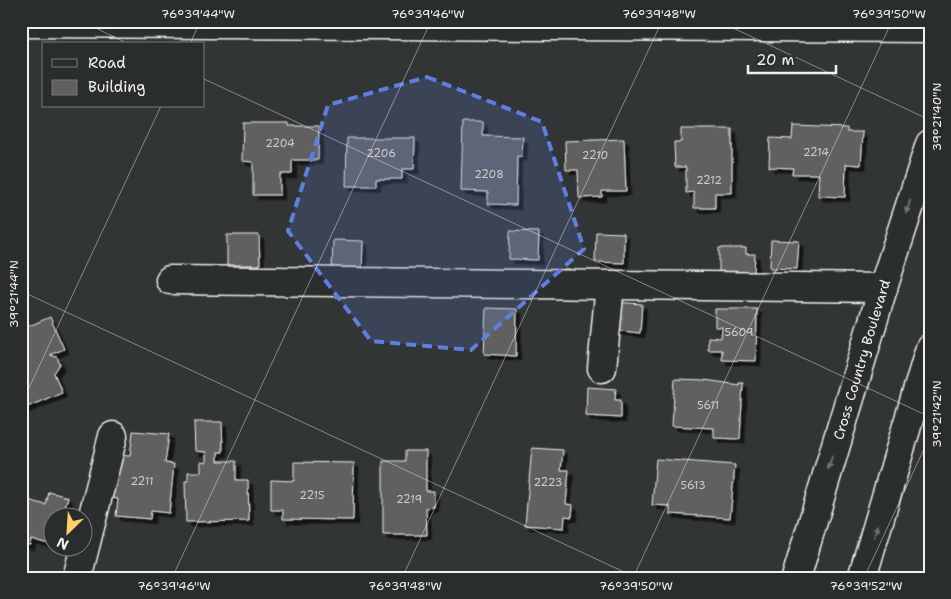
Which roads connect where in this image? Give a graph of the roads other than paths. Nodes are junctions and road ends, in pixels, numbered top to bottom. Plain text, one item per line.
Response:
1 (21, 23) edge
2 (232, 23) edge
3 (930, 28) edge
4 (930, 144) edge
5 (170, 280) dead end
6 (610, 285) junction
7 (883, 288) junction
8 (930, 348) edge
9 (602, 368) dead end
10 (113, 436) dead end
11 (77, 578) edge
12 (796, 578) edge
13 (862, 578) edge

1 - 2 street
2 - 3 street
4 -> 7 street, Cross Country Boulevard
5 - 6 street
6 - 7 street
6 - 9 street
7 -> 12 street, Cross Country Boulevard
13 -> 8 street
10 - 11 street

